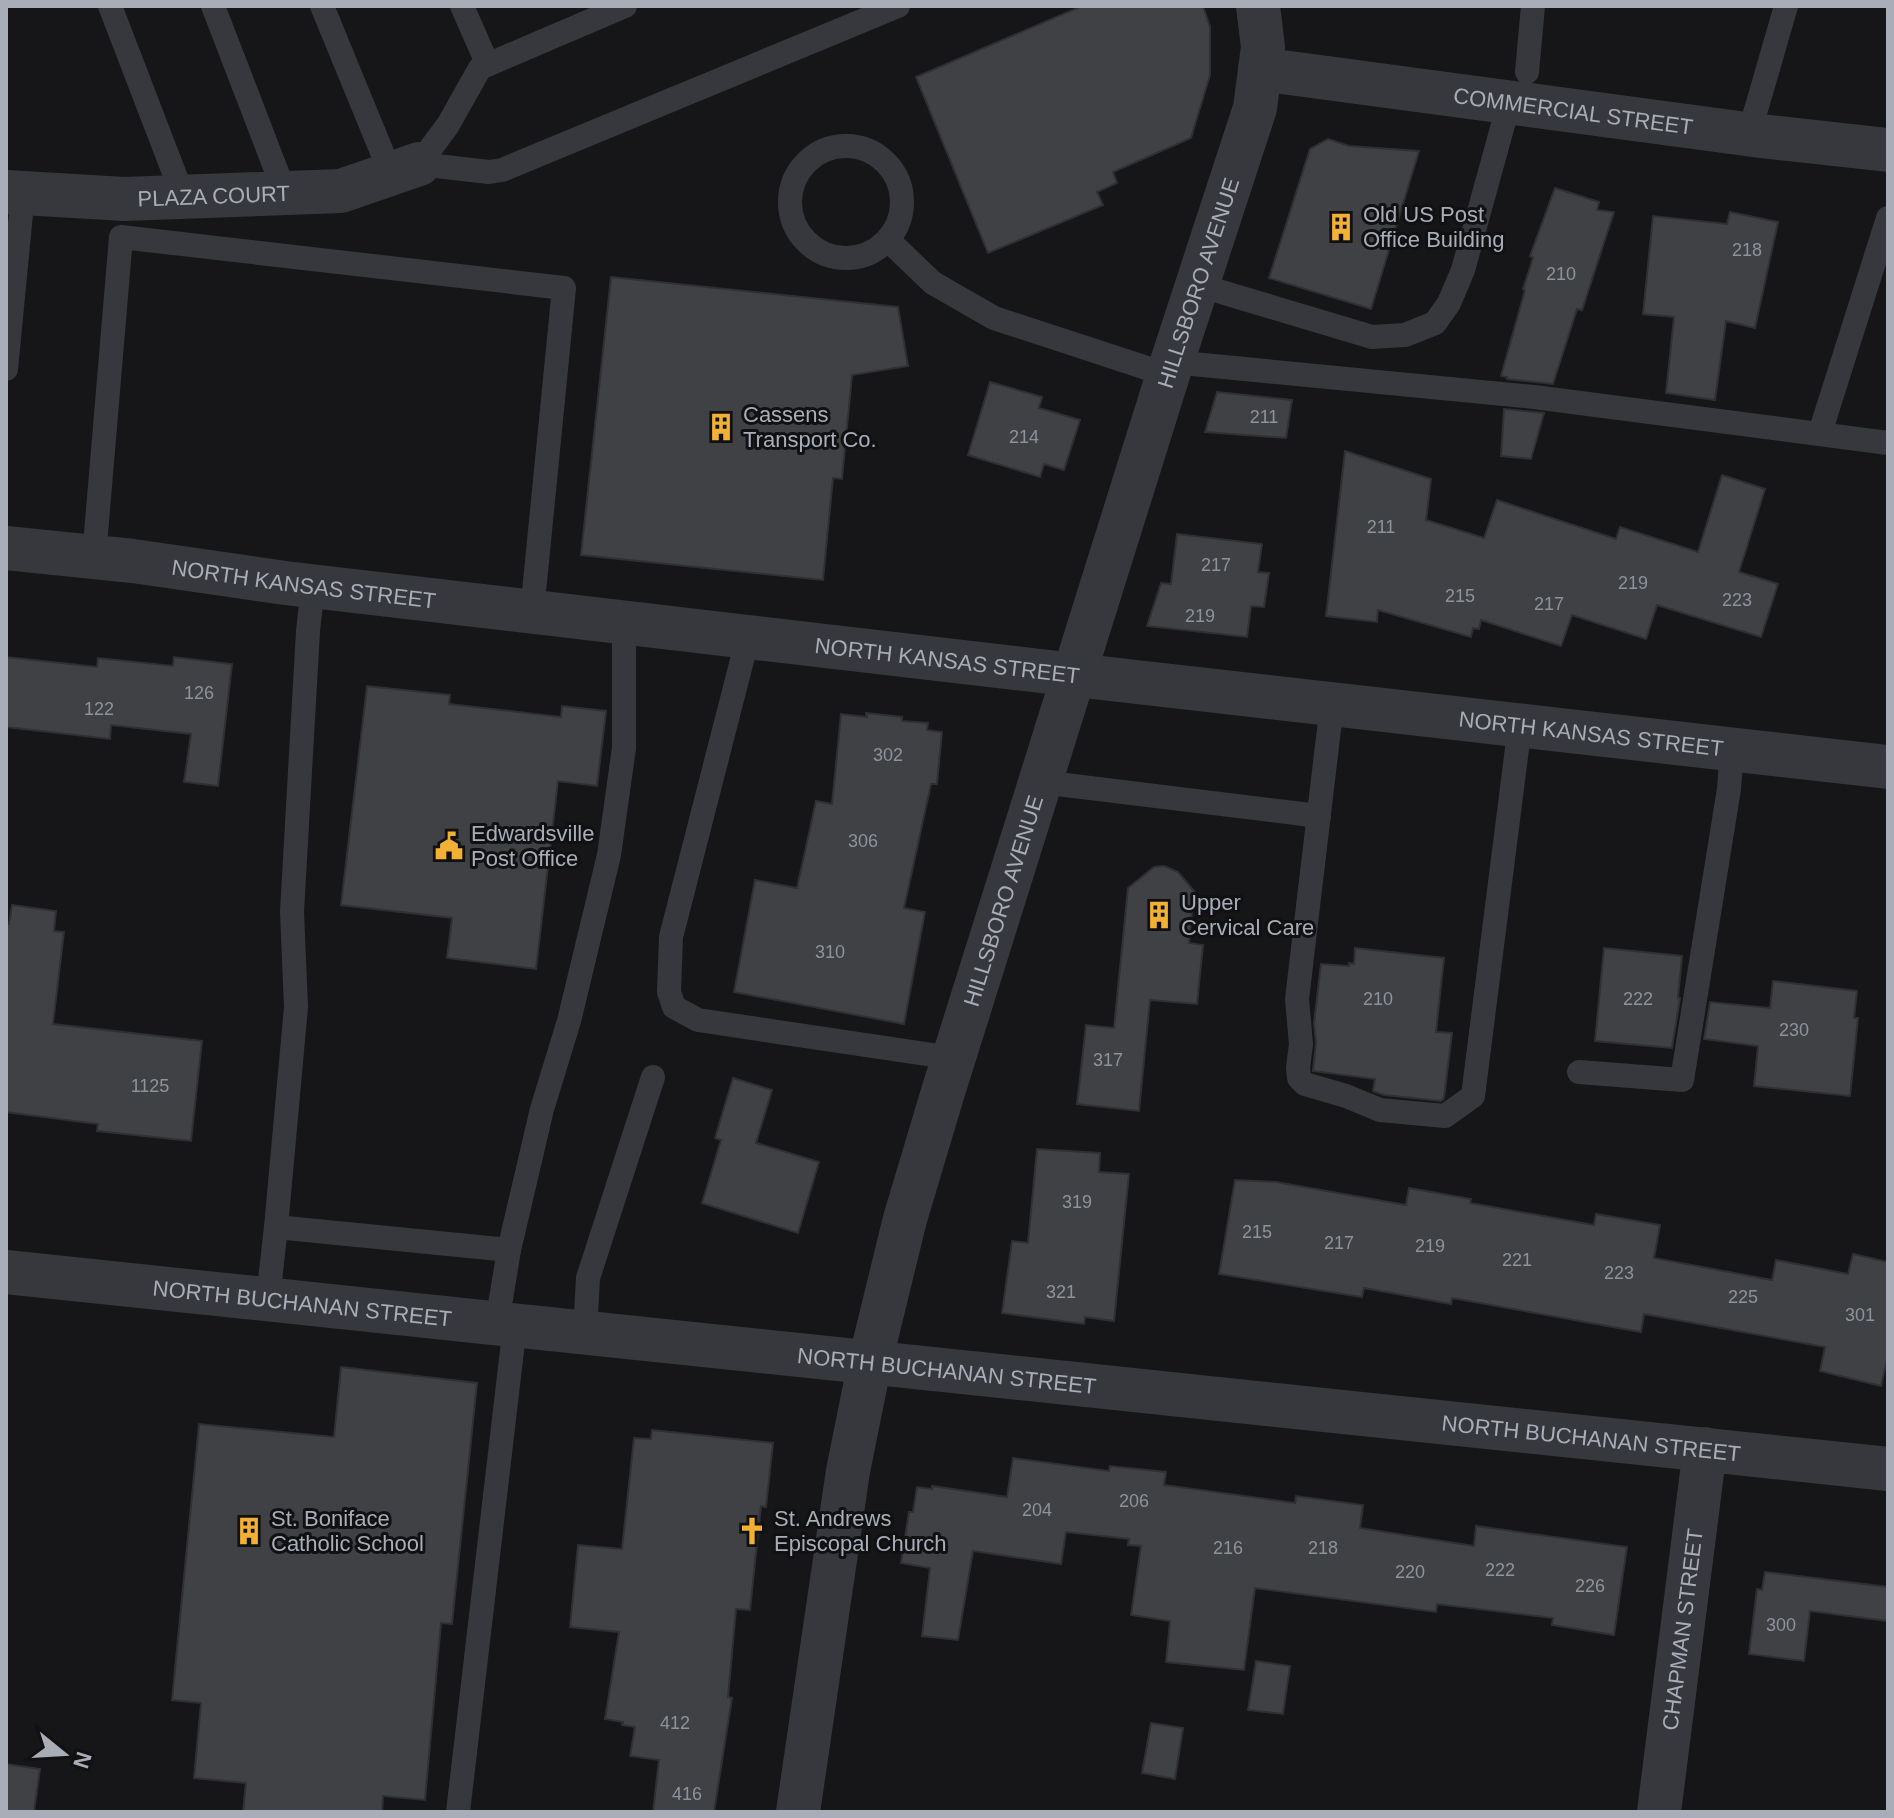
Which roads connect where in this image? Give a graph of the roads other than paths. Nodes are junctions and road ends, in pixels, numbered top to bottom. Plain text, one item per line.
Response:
1 (110, 6) edge
2 (213, 6) edge
3 (322, 6) edge
4 (462, 6) edge
5 (625, 6) edge
6 (898, 6) edge
7 (1258, 6) edge
8 (1533, 6) edge
9 (1786, 6) edge
10 (487, 63) junction
11 (1260, 69) junction
12 (1518, 88) junction
13 (1749, 134) junction
14 (1888, 150) edge
15 (405, 169) junction
16 (15, 193) edge
17 (285, 193) junction
18 (183, 196) junction
19 (122, 218) junction
20 (1888, 218) edge
21 (888, 240) junction
22 (1198, 285) junction
23 (6, 369) edge
24 (1170, 369) junction
25 (1820, 433) junction
26 (1888, 443) edge
27 (6, 548) edge
28 (94, 557) junction
29 (313, 586) junction
30 (532, 612) junction
31 (624, 622) junction
32 (748, 637) junction
33 (1075, 675) junction
34 (1332, 704) junction
35 (1520, 725) junction
36 (1732, 749) junction
37 (1888, 767) edge
38 (1041, 782) junction
39 (1319, 816) junction
40 (953, 1058) junction
41 (1579, 1072) dead end
42 (653, 1077) dead end
43 (276, 1227) junction
44 (509, 1250) junction
45 (6, 1272) edge
46 (268, 1299) junction
47 (506, 1324) junction
48 (585, 1332) junction
49 (870, 1362) junction
50 (1705, 1449) junction
51 (1888, 1469) edge
52 (458, 1812) edge
53 (798, 1812) edge
54 (1659, 1812) edge

1 - 18 lane
2 - 17 lane
3 - 15 lane
4 - 10 lane
5 - 10 lane
6 - 15 lane
7 - 11 street, HILLSBORO AVENUE
8 - 12 lane
9 - 13 lane
10 - 15 lane
11 - 12 street, COMMERCIAL STREET
11 - 22 street, HILLSBORO AVENUE
12 - 13 street, COMMERCIAL STREET
12 - 22 lane
13 - 14 street, COMMERCIAL STREET
15 - 17 street, PLAZA COURT
16 - 19 street, PLAZA COURT
16 - 23 lane
17 - 18 street, PLAZA COURT
18 - 19 street, PLAZA COURT
19 - 28 lane
19 - 30 lane
20 - 25 lane
21 - 21 lane
21 - 24 lane
22 - 24 street, HILLSBORO AVENUE
24 - 25 lane
24 - 33 street, HILLSBORO AVENUE
25 - 26 lane
27 - 28 street, NORTH KANSAS STREET
28 - 29 street, NORTH KANSAS STREET
29 - 30 street, NORTH KANSAS STREET
29 - 43 lane
30 - 31 street, NORTH KANSAS STREET
31 - 32 street, NORTH KANSAS STREET
31 - 44 lane
32 - 33 street, NORTH KANSAS STREET
32 - 40 lane
33 - 34 street, NORTH KANSAS STREET
33 - 38 street, HILLSBORO AVENUE
34 - 35 street, NORTH KANSAS STREET
34 - 39 lane
35 - 36 street, NORTH KANSAS STREET
35 - 39 lane
36 - 37 street, NORTH KANSAS STREET
36 - 41 lane
38 - 39 lane
38 - 40 street, HILLSBORO AVENUE
40 - 49 street, HILLSBORO AVENUE
42 - 48 lane
43 - 44 lane
43 - 46 lane
44 - 47 lane
45 - 46 street, NORTH BUCHANAN STREET
46 - 47 street, NORTH BUCHANAN STREET
47 - 48 street, NORTH BUCHANAN STREET
47 - 52 lane
48 - 49 street, NORTH BUCHANAN STREET
49 - 50 street, NORTH BUCHANAN STREET
49 - 53 street, HILLSBORO AVENUE
50 - 51 street, NORTH BUCHANAN STREET
50 - 54 street, CHAPMAN STREET

